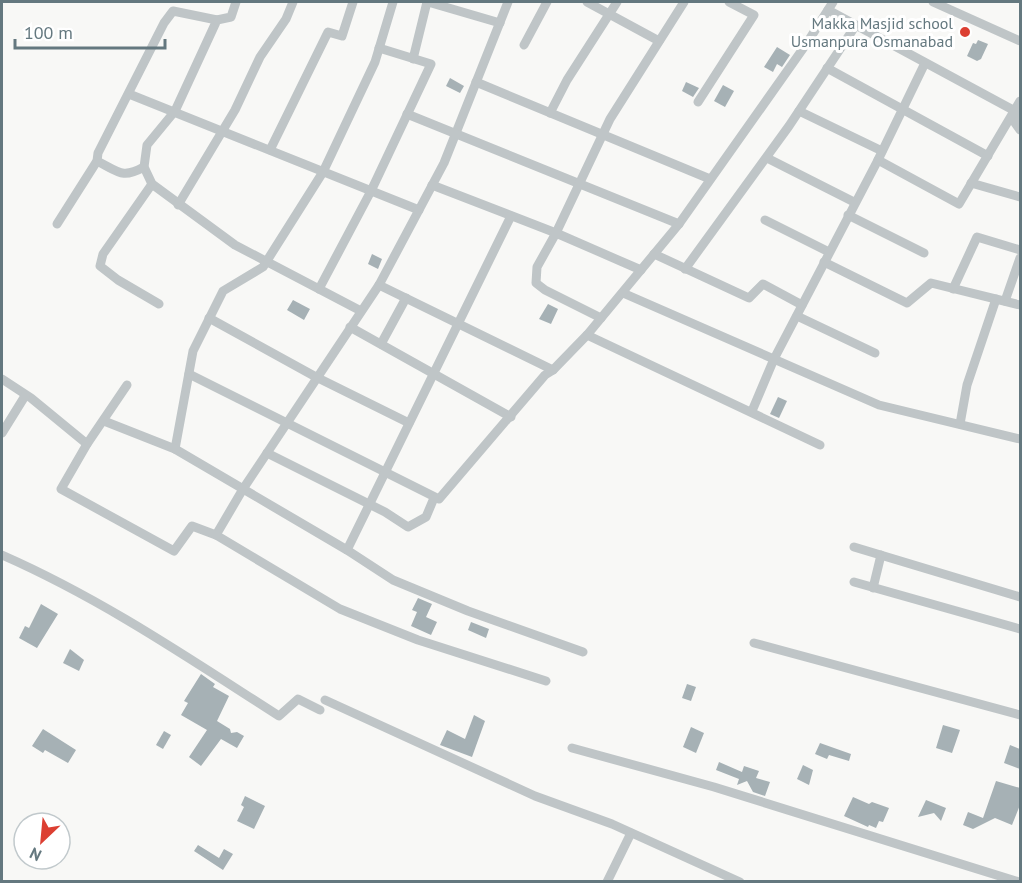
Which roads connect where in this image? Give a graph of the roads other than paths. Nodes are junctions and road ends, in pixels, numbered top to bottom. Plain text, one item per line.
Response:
1 (236, 2) edge
2 (293, 2) edge
3 (353, 2) edge
4 (393, 2) edge
5 (427, 2) edge
6 (508, 2) edge
7 (547, 2) edge
8 (587, 2) edge
9 (617, 2) edge
10 (684, 2) edge
11 (729, 2) edge
12 (933, 2) edge
13 (830, 6) edge
14 (609, 14) junction
15 (217, 20) junction
16 (500, 22) junction
17 (855, 25) junction
18 (659, 41) junction
19 (1020, 41) edge
20 (524, 45) dead end
21 (379, 48) junction
22 (413, 59) junction
23 (925, 63) junction
24 (827, 68) junction
25 (476, 82) junction
26 (129, 94) junction
27 (1020, 101) edge
28 (698, 102) dead end
29 (902, 109) junction
30 (175, 111) junction
31 (799, 111) junction
32 (1015, 111) junction
33 (550, 113) junction
34 (407, 114) junction
35 (223, 130) junction
36 (1020, 130) edge
37 (456, 132) junction
38 (603, 135) junction
39 (270, 150) junction
40 (882, 151) junction
41 (988, 156) junction
42 (767, 158) junction
43 (878, 160) junction
44 (97, 161) junction
45 (144, 167) junction
46 (323, 172) junction
47 (710, 179) junction
48 (580, 183) junction
49 (971, 183) junction
50 (152, 184) junction
51 (432, 185) junction
52 (371, 191) junction
53 (1020, 197) edge
54 (854, 202) junction
55 (178, 206) junction
56 (418, 210) junction
57 (848, 215) junction
58 (512, 216) junction
59 (765, 220) dead end
60 (57, 224) dead end
61 (679, 224) junction
62 (556, 233) junction
63 (1020, 250) edge
64 (829, 252) junction
65 (924, 253) dead end
66 (654, 254) junction
67 (1020, 258) edge
68 (267, 261) junction
69 (824, 262) junction
70 (686, 269) junction
71 (641, 270) junction
72 (379, 285) junction
73 (320, 289) junction
74 (953, 289) junction
75 (622, 293) junction
76 (406, 298) junction
77 (1000, 300) junction
78 (159, 304) dead end
79 (802, 305) junction
80 (1020, 305) edge
81 (361, 311) junction
82 (797, 316) junction
83 (209, 318) junction
84 (601, 318) junction
85 (457, 325) junction
86 (350, 327) junction
87 (587, 335) junction
88 (381, 344) junction
89 (875, 353) dead end
90 (774, 359) junction
91 (553, 370) junction
92 (433, 373) junction
93 (189, 374) junction
94 (316, 377) junction
95 (2, 379) edge
96 (127, 385) dead end
97 (25, 396) junction
98 (752, 411) junction
99 (511, 417) junction
100 (104, 421) junction
101 (288, 422) junction
102 (409, 423) junction
103 (960, 424) junction
104 (2, 433) edge
105 (1020, 439) edge
106 (87, 444) junction
107 (820, 445) dead end
108 (175, 449) junction
109 (267, 453) junction
110 (384, 473) junction
111 (243, 489) junction
112 (434, 498) junction
113 (369, 504) junction
114 (216, 535) junction
115 (854, 547) dead end
116 (347, 549) junction
117 (2, 555) edge
118 (881, 555) junction
119 (854, 582) dead end
120 (873, 588) junction
121 (1020, 597) edge
122 (1020, 629) edge
123 (754, 643) dead end
124 (583, 652) dead end
125 (546, 681) dead end
126 (326, 700) dead end
127 (320, 710) dead end
128 (1020, 715) edge
129 (572, 748) dead end
130 (631, 833) junction
131 (608, 882) edge
132 (740, 882) edge
133 (1019, 882) edge

1 - 15 street
2 - 35 street
3 - 39 street
4 - 21 street
5 - 16 street
5 - 22 street
6 - 16 street
7 - 20 street
8 - 14 street
9 - 14 street
10 - 18 street
11 - 28 street
12 - 19 street
13 - 17 street
13 - 47 street
14 - 18 street
14 - 33 street
15 - 26 street
15 - 30 street
16 - 25 street
17 - 23 street
17 - 24 street
18 - 38 street
21 - 22 street
21 - 46 street
22 - 34 street
23 - 29 street
23 - 32 street
24 - 29 street
24 - 31 street
25 - 33 street
25 - 37 street
26 - 30 street
26 - 44 street
27 - 32 street
29 - 40 street
29 - 41 street
30 - 35 street
30 - 45 street
31 - 40 street
31 - 42 street
32 - 36 street
32 - 41 street
33 - 38 street
34 - 37 street
34 - 52 street
35 - 39 street
35 - 55 street
37 - 48 street
37 - 51 street
38 - 47 street
38 - 48 street
39 - 46 street
40 - 43 street
41 - 49 street
42 - 54 street
42 - 70 street
43 - 49 street
43 - 54 street
44 - 45 street
44 - 60 street
45 - 50 street
46 - 52 street
46 - 68 street
47 - 61 street
48 - 61 street
48 - 62 street
49 - 53 street
50 - 55 street
50 - 78 street
51 - 56 street
51 - 58 street
52 - 56 street
52 - 73 street
54 - 57 street
55 - 68 street
56 - 72 street
57 - 64 street
57 - 65 street
58 - 62 street
58 - 85 street
59 - 64 street
61 - 66 street
62 - 71 street
62 - 84 street
63 - 74 street
64 - 69 street
66 - 70 street
66 - 71 street
67 - 77 street
68 - 73 street
68 - 83 street
69 - 74 street
69 - 79 street
70 - 79 street
71 - 75 street
72 - 76 street
72 - 81 street
73 - 81 street
74 - 77 street
75 - 84 street
75 - 90 street
76 - 85 street
76 - 88 street
77 - 80 street
77 - 103 street
79 - 82 street
81 - 86 street
82 - 89 street
82 - 90 street
83 - 93 street
83 - 94 street
84 - 87 street
85 - 91 street
85 - 92 street
86 - 88 street
86 - 94 street
87 - 91 street
87 - 98 street
88 - 92 street
90 - 98 street
90 - 103 street
91 - 99 street
92 - 99 street
92 - 102 street
93 - 101 street
93 - 108 street
94 - 101 street
94 - 102 street
95 - 97 street
96 - 100 street
97 - 104 street
97 - 106 street
98 - 107 street
99 - 112 street
100 - 106 street
100 - 108 street
101 - 109 street
101 - 110 street
102 - 110 street
103 - 105 street
106 - 114 street
108 - 111 street
109 - 111 street
109 - 113 street
110 - 112 street
110 - 113 street
111 - 114 street
111 - 116 street
112 - 113 street
113 - 116 street
114 - 125 street
115 - 118 street
116 - 124 street
117 - 127 street
118 - 120 street
118 - 121 street
119 - 120 street
120 - 122 street
123 - 128 street
126 - 130 street
129 - 133 street
130 - 131 street
130 - 132 street

